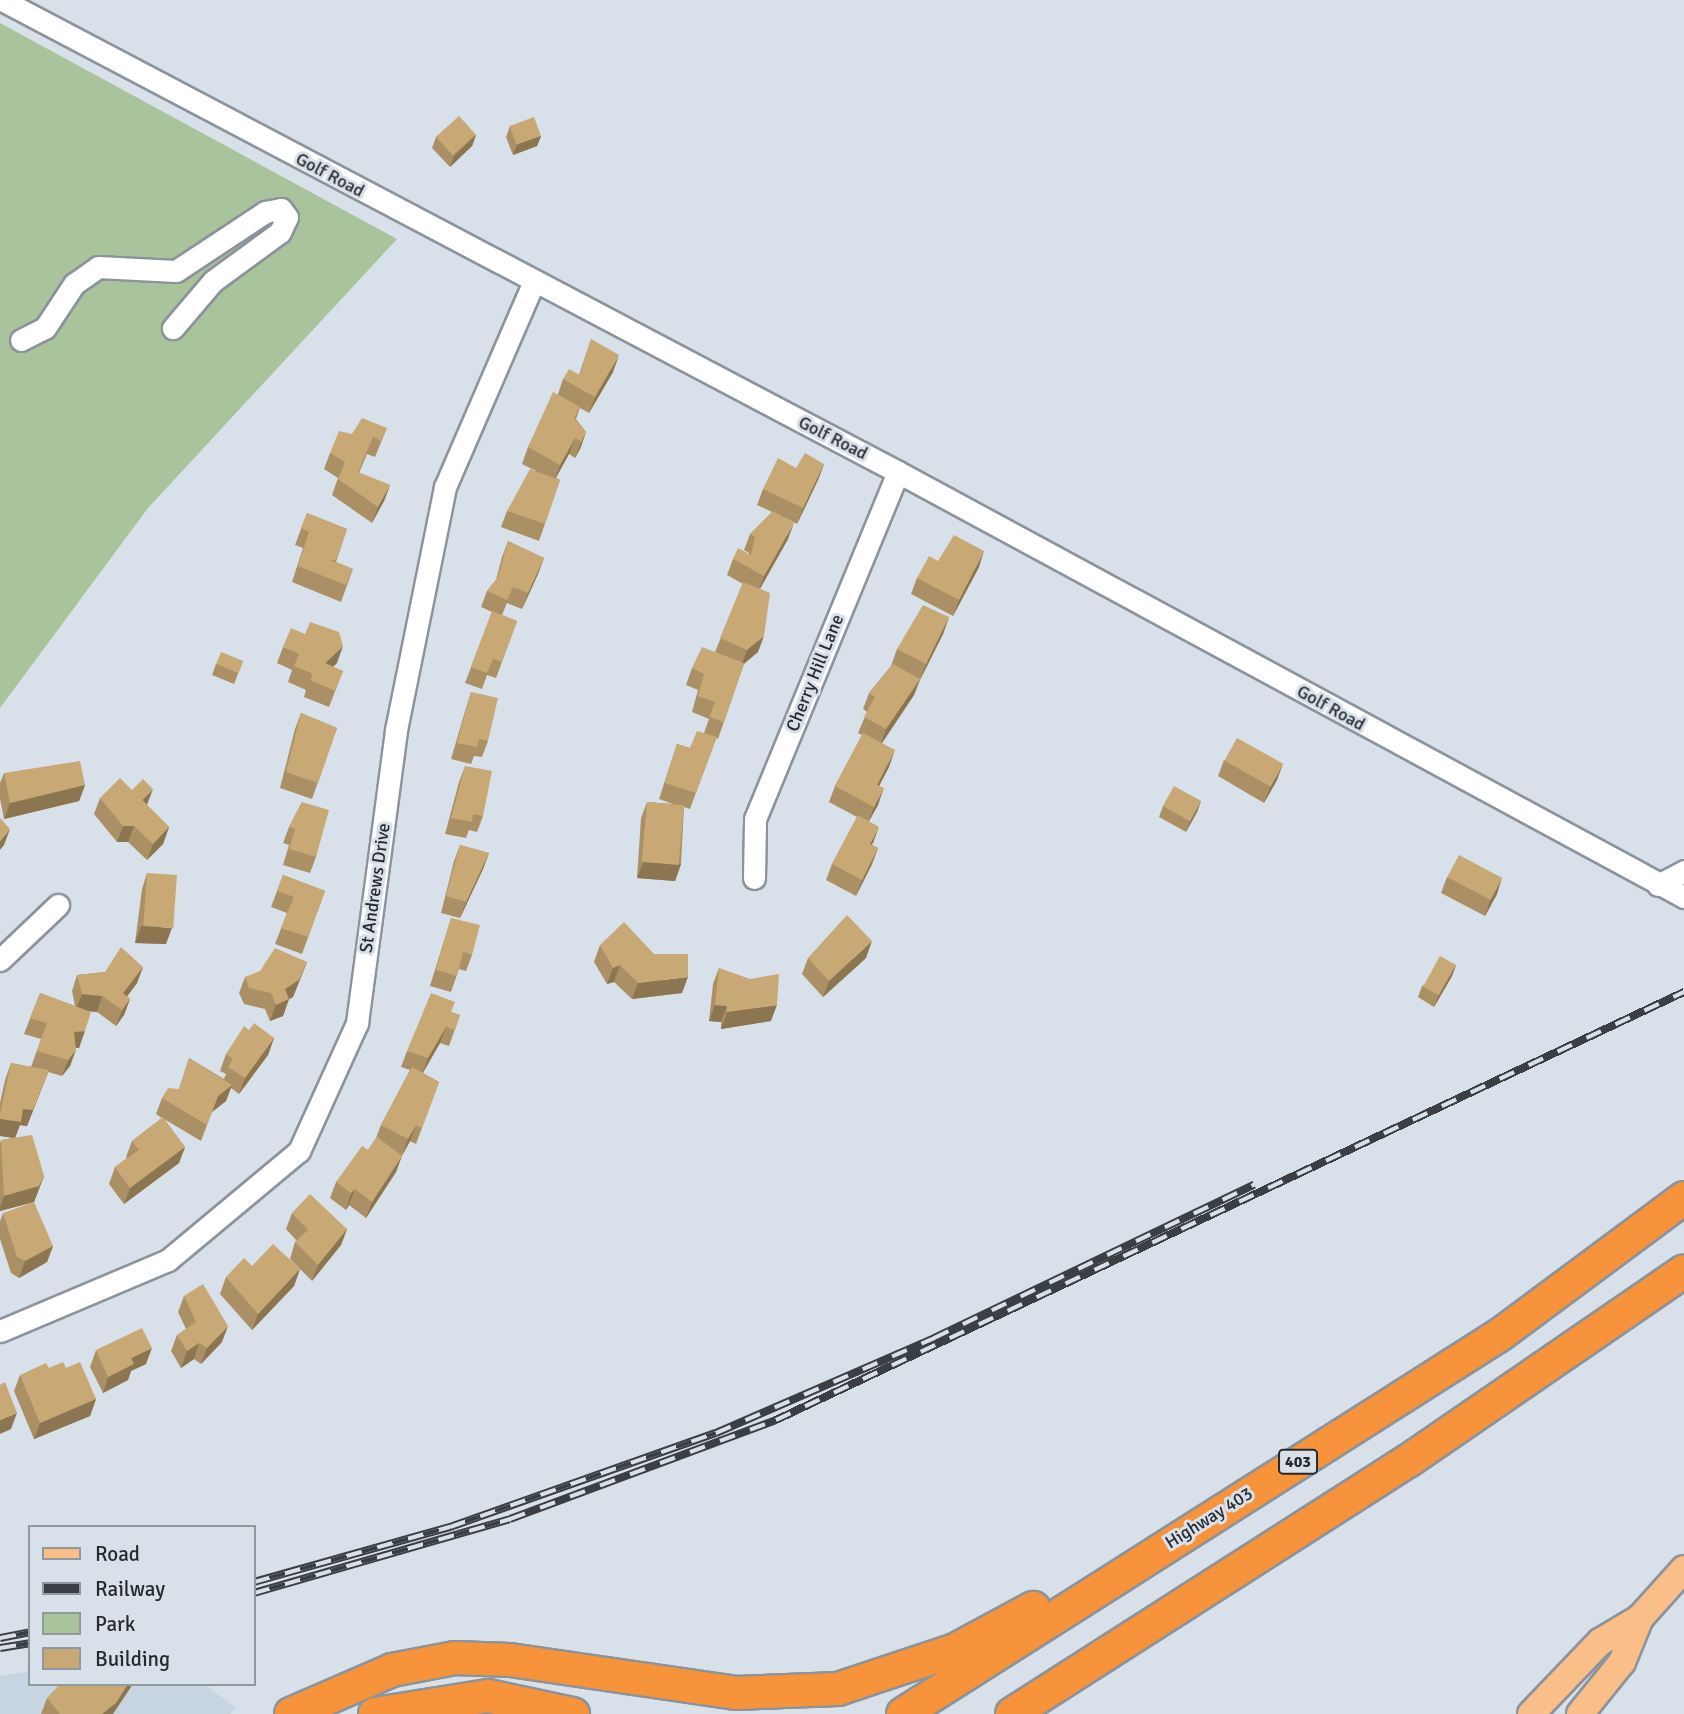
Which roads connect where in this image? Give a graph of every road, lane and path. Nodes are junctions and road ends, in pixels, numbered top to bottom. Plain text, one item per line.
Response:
1 (2, 0) edge
2 (533, 284) junction
3 (173, 328) dead end
4 (20, 340) dead end
5 (898, 472) junction
6 (1684, 871) edge
7 (754, 878) dead end
8 (1658, 885) junction
9 (1684, 897) edge
10 (58, 905) dead end
11 (0, 960) edge
12 (1684, 1198) edge
13 (1684, 1271) edge
14 (0, 1331) edge
15 (1160, 1548) junction
16 (1684, 1569) edge
17 (1640, 1618) junction
18 (291, 1714) edge
19 (375, 1714) edge
20 (573, 1714) edge
21 (903, 1714) edge
22 (1012, 1714) edge
23 (1531, 1714) edge
24 (1580, 1714) edge

1 - 2 street, Golf Road
2 - 5 street, Golf Road
2 - 14 street, St Andrews Drive
3 - 4 street
5 - 7 street, Cherry Hill Lane
5 - 8 street, Golf Road
6 - 8 street
8 - 9 street, Golf Road
10 - 11 street
12 - 15 highway, Highway 403 / 403
13 - 22 highway
15 - 18 highway
15 - 21 highway, Highway 403 / 403
16 - 17 main road
17 - 23 main road
17 - 24 main road
19 - 20 highway

